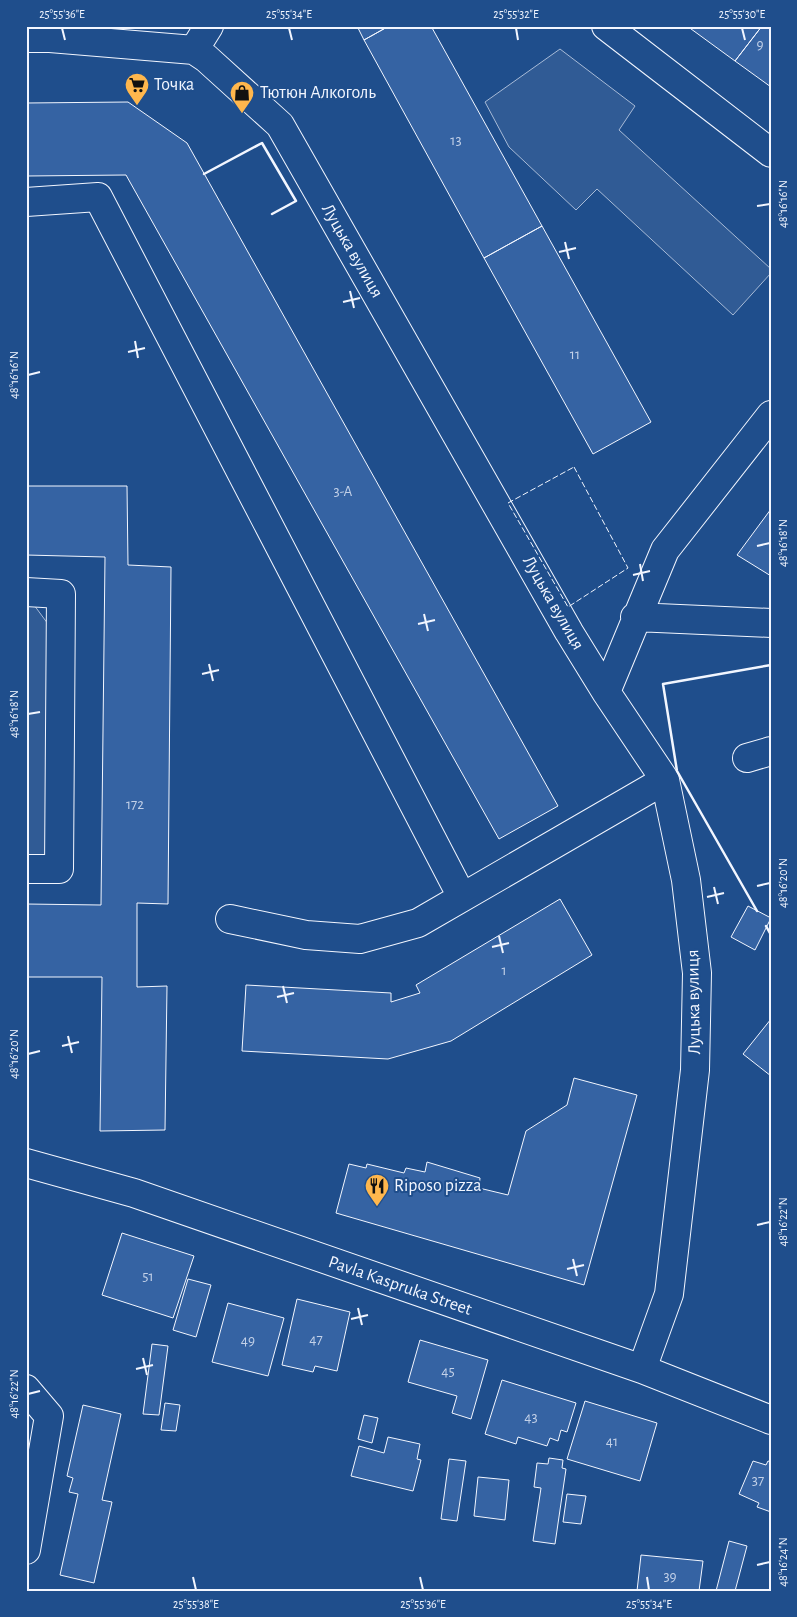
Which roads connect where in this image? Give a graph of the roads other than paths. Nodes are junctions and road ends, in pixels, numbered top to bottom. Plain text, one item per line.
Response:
1 (209, 26) edge
2 (606, 26) edge
3 (38, 38) edge
4 (194, 50) junction
5 (771, 152) edge
6 (26, 202) edge
7 (771, 415) edge
8 (26, 592) edge
9 (635, 617) junction
10 (771, 623) edge
11 (606, 692) junction
12 (665, 780) junction
13 (26, 869) edge
14 (462, 897) junction
15 (230, 919) dead end
16 (27, 1171) edge
17 (642, 1370) junction
18 (26, 1389) edge
19 (771, 1420) edge
20 (26, 1550) edge

1 - 4 street
2 - 5 street
3 - 4 street
4 - 11 street, Луцька вулиця
6 - 14 street
7 - 9 street
8 - 13 street
9 - 10 street
9 - 11 street
11 - 12 street, Луцька вулиця
12 - 14 street
12 - 17 street, Луцька вулиця
14 - 15 street
16 - 17 street, Pavla Kaspruka Street
17 - 19 street, Pavla Kaspruka Street
18 - 20 street

